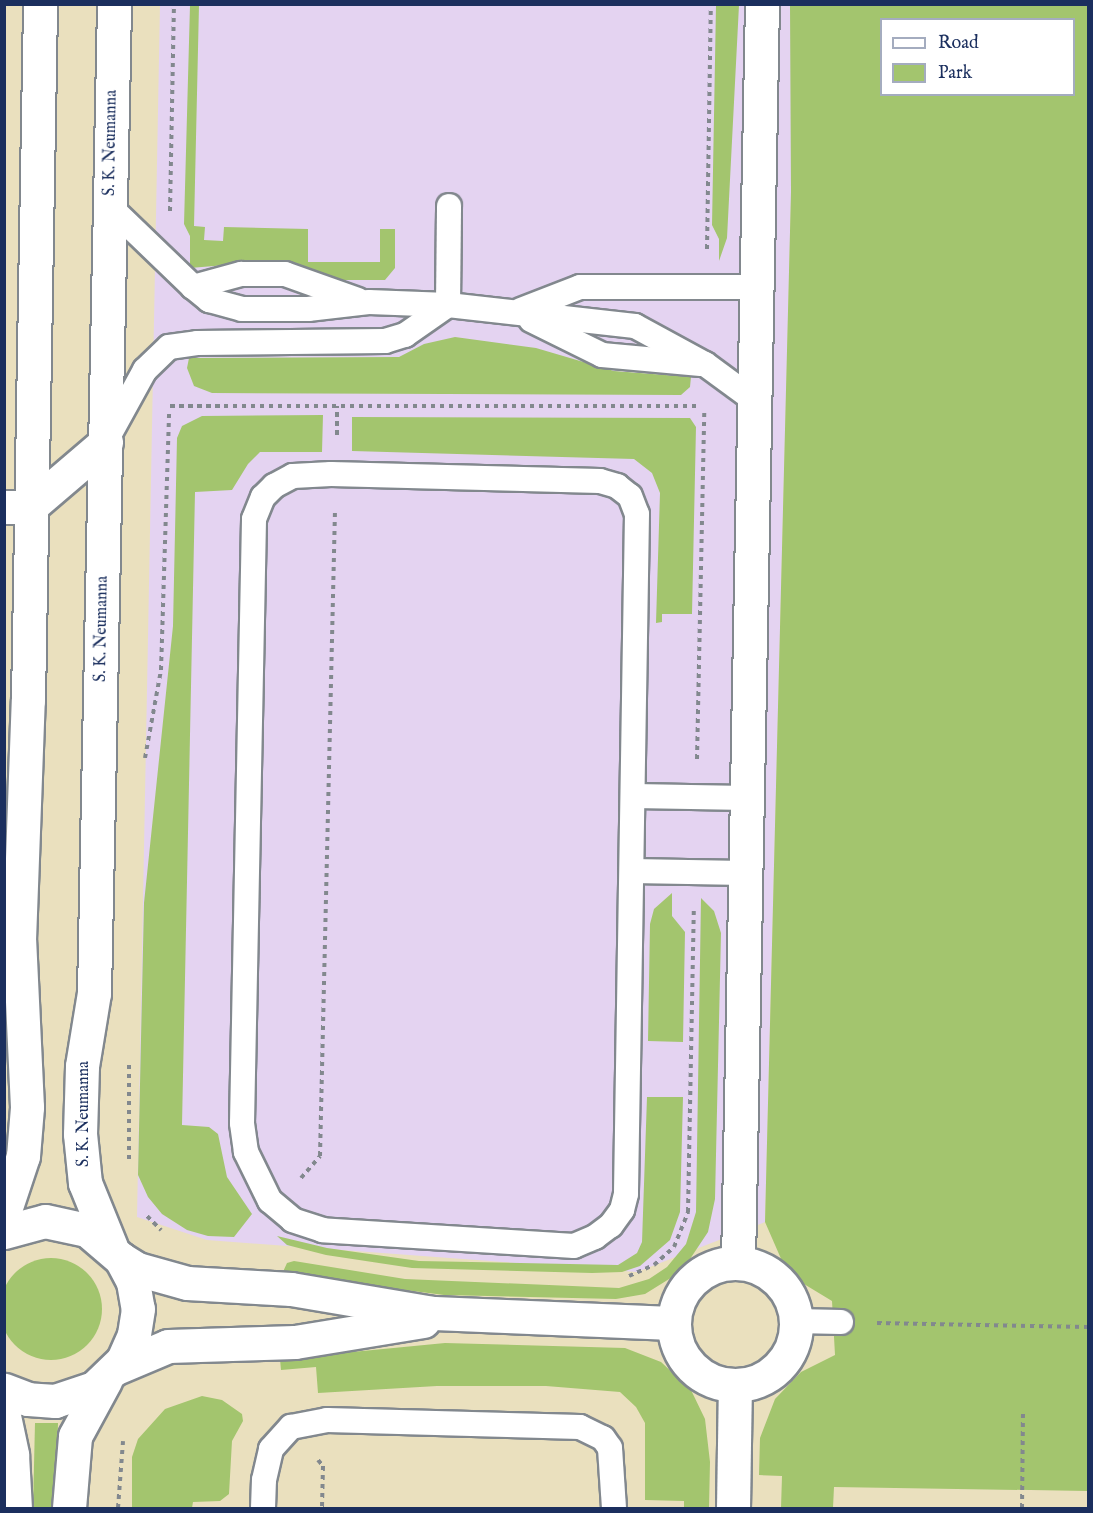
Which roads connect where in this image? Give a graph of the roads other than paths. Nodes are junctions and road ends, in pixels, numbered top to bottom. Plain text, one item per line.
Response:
1 (40, 4) edge
2 (114, 4) edge
3 (762, 4) edge
4 (449, 206) dead end
5 (110, 207) junction
6 (193, 287) junction
7 (757, 287) junction
8 (369, 302) junction
9 (448, 305) junction
10 (516, 312) junction
11 (705, 364) junction
12 (754, 400) junction
13 (106, 442) junction
14 (17, 507) edge
15 (634, 796) junction
16 (747, 798) junction
17 (632, 871) junction
18 (745, 873) junction
19 (4, 1213) edge
20 (4, 1232) edge
21 (116, 1253) junction
22 (738, 1263) junction
23 (478, 1316) junction
24 (796, 1320) junction
25 (841, 1322) road end
26 (673, 1323) junction
27 (111, 1374) junction
28 (735, 1386) junction
29 (4, 1390) edge
30 (4, 1416) edge
31 (15, 1509) edge
32 (69, 1509) edge
33 (263, 1509) edge
34 (614, 1509) edge
35 (733, 1509) edge

1 - 14 street
2 - 5 street, S. K. Neumanna
3 - 7 street
4 - 9 lane
5 - 6 lane
5 - 13 street, S. K. Neumanna
6 - 8 lane
6 - 8 lane
7 - 10 lane
7 - 12 street
8 - 9 lane
9 - 10 lane
9 - 13 lane
10 - 11 lane
10 - 11 lane
11 - 12 lane
12 - 16 street
13 - 14 street
13 - 21 street, S. K. Neumanna
14 - 19 street
15 - 16 lane
15 - 17 lane
15 - 17 lane
16 - 18 street
17 - 18 lane
18 - 22 street
20 - 21 street
21 - 23 street
21 - 27 street, S. K. Neumanna
22 - 24 street
22 - 26 street
23 - 26 street
23 - 27 street
24 - 25 lane
24 - 28 street
26 - 28 street
27 - 29 street
27 - 32 street
28 - 35 street
30 - 31 street
33 - 34 lane

